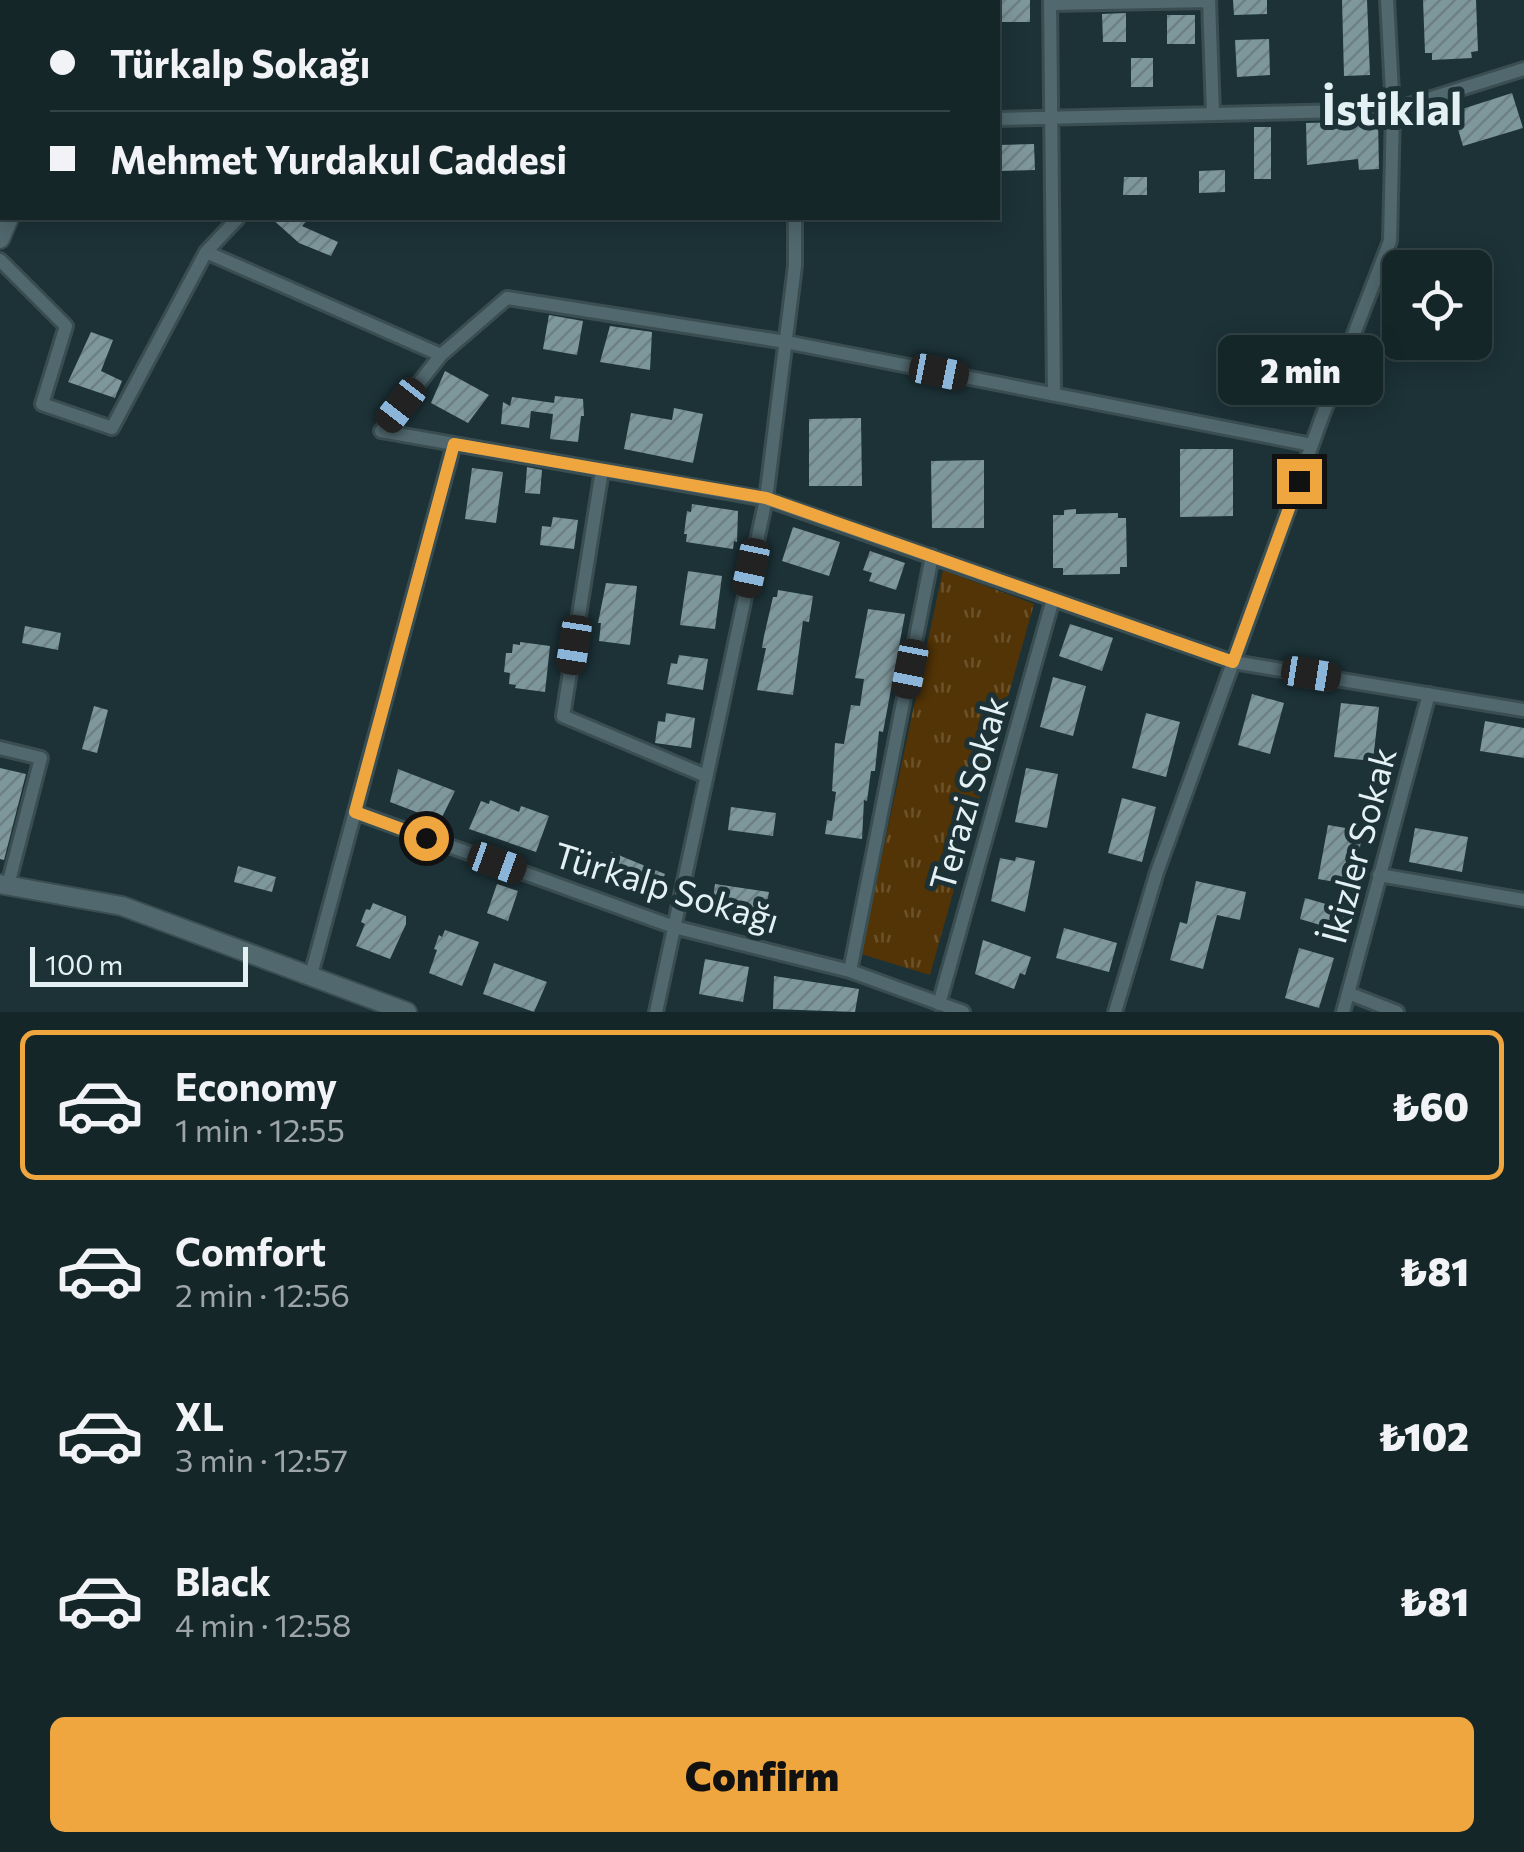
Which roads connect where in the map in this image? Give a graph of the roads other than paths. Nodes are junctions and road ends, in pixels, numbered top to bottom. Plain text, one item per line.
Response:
1 (1388, 0) edge
2 (1209, 1) edge
3 (1050, 2) edge
4 (1524, 69) edge
5 (1393, 110) junction
6 (1212, 114) junction
7 (1053, 118) junction
8 (1000, 119) edge
9 (236, 220) edge
10 (796, 220) edge
11 (206, 252) junction
12 (0, 260) edge
13 (786, 342) junction
14 (441, 354) junction
15 (1054, 394) junction
16 (454, 444) junction
17 (1312, 444) junction
18 (602, 470) junction
19 (766, 498) junction
20 (932, 556) junction
21 (1053, 599) junction
22 (1233, 662) junction
23 (1428, 694) junction
24 (1524, 710) edge
25 (0, 748) edge
26 (706, 776) junction
27 (355, 812) junction
28 (1380, 875) junction
29 (4, 885) edge
30 (1524, 900) edge
31 (674, 927) junction
32 (850, 971) junction
33 (311, 975) junction
34 (1348, 993) junction
35 (939, 1004) junction
36 (407, 1012) edge
37 (656, 1012) edge
38 (963, 1012) edge
39 (1116, 1012) edge
40 (1342, 1012) edge
41 (1397, 1012) edge

1 - 5 street
2 - 3 street
2 - 6 street
3 - 7 street
4 - 5 street
5 - 6 street
5 - 17 street
6 - 7 street
7 - 8 street
7 - 15 street
9 - 11 street
10 - 13 street
11 - 12 street
11 - 14 street
13 - 14 street
13 - 15 street
13 - 19 street
14 - 16 street
15 - 17 street
16 - 18 street
16 - 27 street
17 - 22 street
18 - 19 street
18 - 26 street
19 - 20 street
19 - 26 street
20 - 21 street
20 - 32 street
21 - 22 street
21 - 35 street, Terazi Sokak
22 - 23 street
22 - 39 street
23 - 24 street
23 - 28 street, İkizler Sokak
25 - 29 street
26 - 31 street
27 - 31 street, Türkalp Sokağı
27 - 33 street
28 - 30 street
28 - 34 street, İkizler Sokak
29 - 33 street
31 - 32 street, Türkalp Sokağı
31 - 37 street
32 - 35 street, Türkalp Sokağı
33 - 36 street
34 - 40 street, İkizler Sokak
34 - 41 street
35 - 38 street, Türkalp Sokağı

